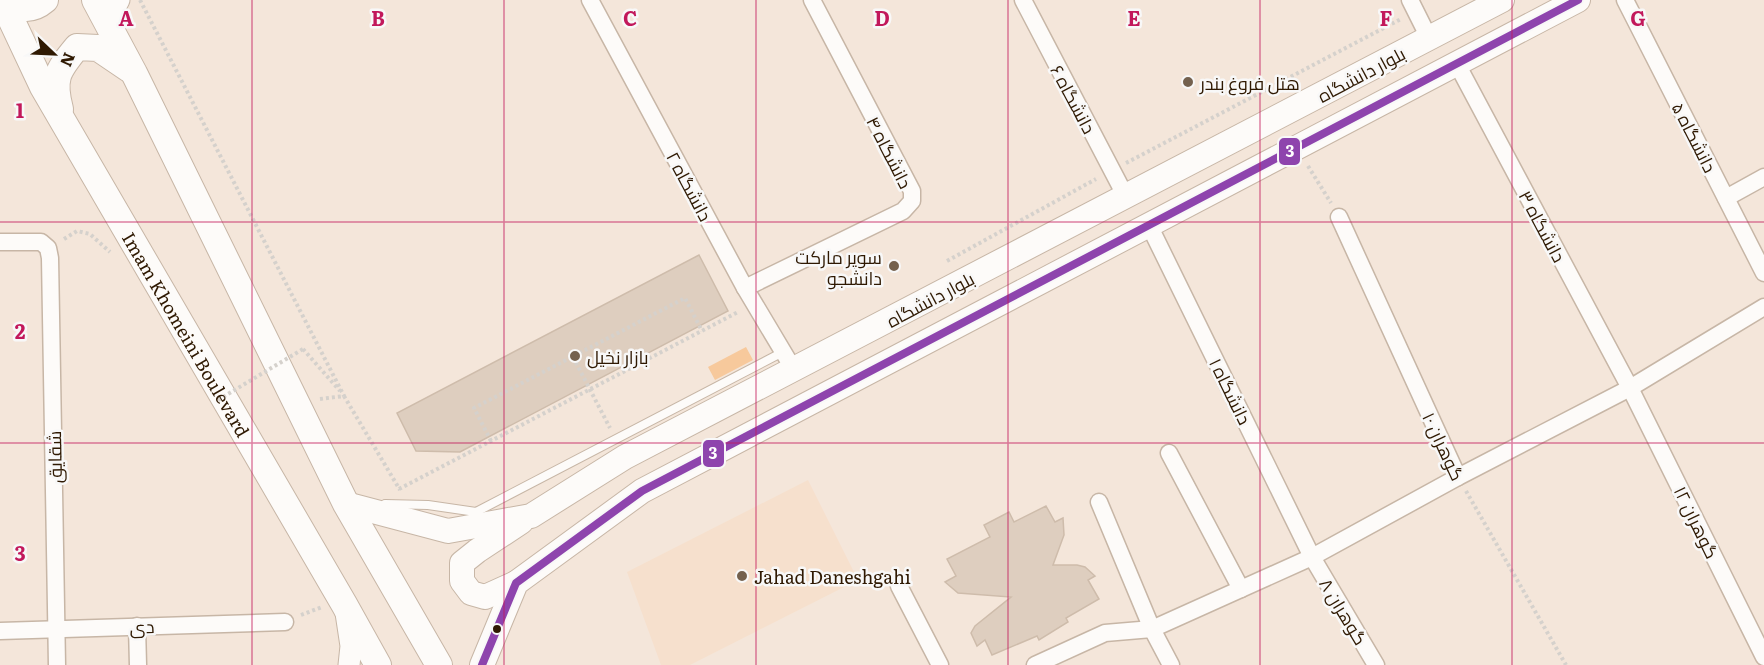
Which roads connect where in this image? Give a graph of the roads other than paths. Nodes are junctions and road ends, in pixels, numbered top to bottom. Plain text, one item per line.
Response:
1 (4, 0) edge
2 (45, 0) edge
3 (95, 0) edge
4 (119, 0) edge
5 (590, 0) edge
6 (812, 0) edge
7 (1023, 0) edge
8 (1410, 0) edge
9 (1502, 0) edge
10 (1578, 0) edge
11 (1625, 0) edge
12 (107, 23) junction
13 (1429, 38) junction
14 (1457, 64) junction
15 (134, 73) junction
16 (63, 121) junction
17 (1764, 177) edge
18 (1126, 197) junction
19 (1726, 198) junction
20 (1339, 218) road end
21 (1149, 225) junction
22 (0, 242) edge
23 (1764, 273) edge
24 (745, 288) junction
25 (1764, 307) edge
26 (788, 361) junction
27 (1630, 388) junction
28 (1169, 453) dead end
29 (1458, 477) junction
30 (1099, 502) dead end
31 (346, 504) junction
32 (531, 516) junction
33 (1312, 557) junction
34 (516, 584) junction
35 (899, 586) dead end
36 (1241, 589) junction
37 (343, 602) junction
38 (285, 622) road end
39 (137, 626) junction
40 (57, 629) junction
41 (1152, 629) junction
42 (0, 631) edge
43 (1764, 657) edge
44 (57, 665) edge
45 (138, 665) edge
46 (350, 665) edge
47 (378, 665) edge
48 (439, 665) edge
49 (482, 665) edge
50 (940, 665) edge
51 (1035, 665) edge
52 (1171, 665) edge
53 (1376, 665) edge

1 - 2 main road
1 - 16 main road, Imam Khomeini Boulevard
3 - 12 main road
4 - 12 street
5 - 24 street, دانشگاه ۲
6 - 24 street, دانشگاه ۴
7 - 18 street, دانشگاه ۶
8 - 13 street
9 - 13 main road, بلوار دانشگاه
10 - 14 main road, بلوار دانشگاه
11 - 19 street, دانشگاه ۵
12 - 15 main road
13 - 18 main road, بلوار دانشگاه
14 - 21 main road, بلوار دانشگاه
14 - 27 street, دانشگاه ۳
15 - 16 main road
15 - 31 main road
16 - 37 main road, Imam Khomeini Boulevard
17 - 19 street
18 - 26 main road, بلوار دانشگاه
19 - 23 street, دانشگاه ۵
20 - 29 street, گوهران ۱۰
21 - 33 street, دانشگاه ۱
21 - 34 main road, بلوار دانشگاه
22 - 40 street, شقایق
24 - 26 street, دانشگاه ۲
25 - 27 street
26 - 31 lane
26 - 32 main road, بلوار دانشگاه
27 - 29 street
27 - 43 street, گوهران ۱۲
28 - 36 street
29 - 33 street
30 - 41 street
31 - 32 main road, بلوار دانشگاه
31 - 48 main road
32 - 34 main road, بلوار دانشگاه
33 - 36 street
33 - 53 street, گوهران ۸
34 - 49 main road
35 - 50 street
36 - 41 street
37 - 46 street
37 - 47 main road, Imam Khomeini Boulevard
38 - 39 street, دی
39 - 40 street, دی
39 - 45 street
40 - 42 street, دی
40 - 44 street, شقایق
41 - 51 street
41 - 52 street

